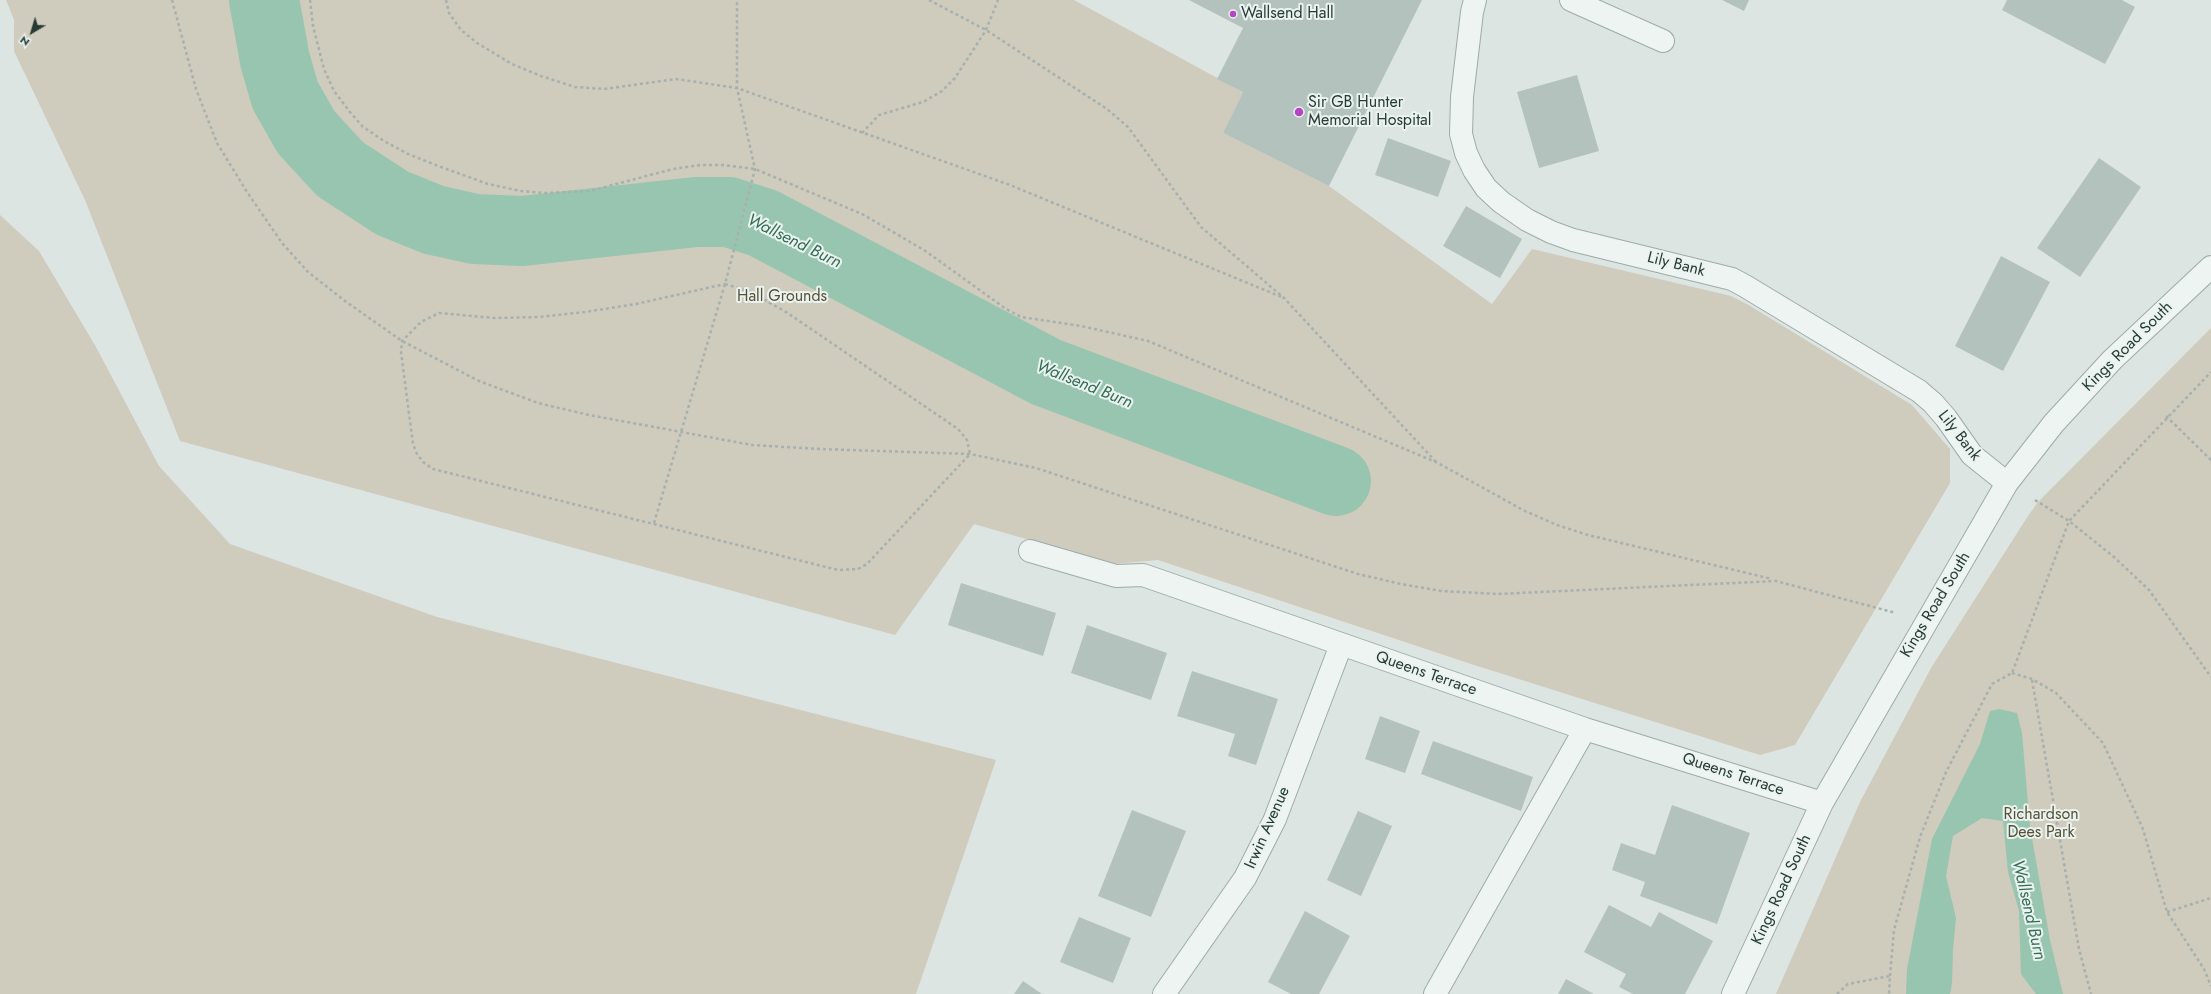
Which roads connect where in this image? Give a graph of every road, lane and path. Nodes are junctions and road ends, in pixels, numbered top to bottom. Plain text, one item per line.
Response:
1 (172, 0) edge
2 (310, 0) edge
3 (446, 0) edge
4 (737, 0) edge
5 (929, 0) edge
6 (998, 0) edge
7 (1476, 0) edge
8 (1571, 0) edge
9 (986, 30) junction
10 (1663, 41) dead end
11 (737, 88) junction
12 (862, 133) junction
13 (755, 169) junction
14 (2211, 267) edge
15 (725, 284) junction
16 (1284, 298) junction
17 (402, 341) junction
18 (2211, 372) edge
19 (2166, 416) junction
20 (681, 433) junction
21 (970, 454) junction
22 (2211, 460) edge
23 (1438, 463) junction
24 (2007, 483) junction
25 (2069, 521) junction
26 (654, 523) junction
27 (1030, 551) dead end
28 (1776, 581) junction
29 (1925, 622) junction
30 (1341, 645) junction
31 (2012, 673) junction
32 (2211, 677) edge
33 (2032, 679) junction
34 (1585, 728) junction
35 (1822, 803) junction
36 (2211, 898) edge
37 (2167, 912) junction
38 (1890, 976) junction
39 (2211, 986) edge
40 (1164, 994) edge
41 (1435, 994) edge
42 (1733, 994) edge
43 (1837, 994) edge
44 (1889, 994) edge
45 (2091, 994) edge

1 - 17 path
2 - 13 path
3 - 11 path
4 - 11 path
5 - 9 path
6 - 9 path
7 - 24 street, Lily Bank
8 - 10 street
9 - 12 path
9 - 16 path
11 - 12 path
11 - 13 path
12 - 16 path
13 - 15 path
13 - 23 path
14 - 24 street, Kings Road South
15 - 17 path
15 - 20 path
15 - 21 path
16 - 23 path
17 - 20 path
17 - 26 path
18 - 19 path
19 - 22 path
19 - 25 path
20 - 21 path
20 - 26 path
21 - 26 path
21 - 28 path
23 - 28 path
24 - 25 path
24 - 29 street, Kings Road South
25 - 31 path
25 - 32 path
27 - 30 street, Queens Terrace
28 - 29 path
29 - 35 street, Kings Road South
30 - 34 street, Queens Terrace
30 - 40 street, Irwin Avenue
31 - 33 path
31 - 38 path
33 - 37 path
33 - 45 path
34 - 35 street, Queens Terrace
34 - 41 street
35 - 42 street, Kings Road South
36 - 37 path
37 - 39 path
38 - 43 path
38 - 44 path

